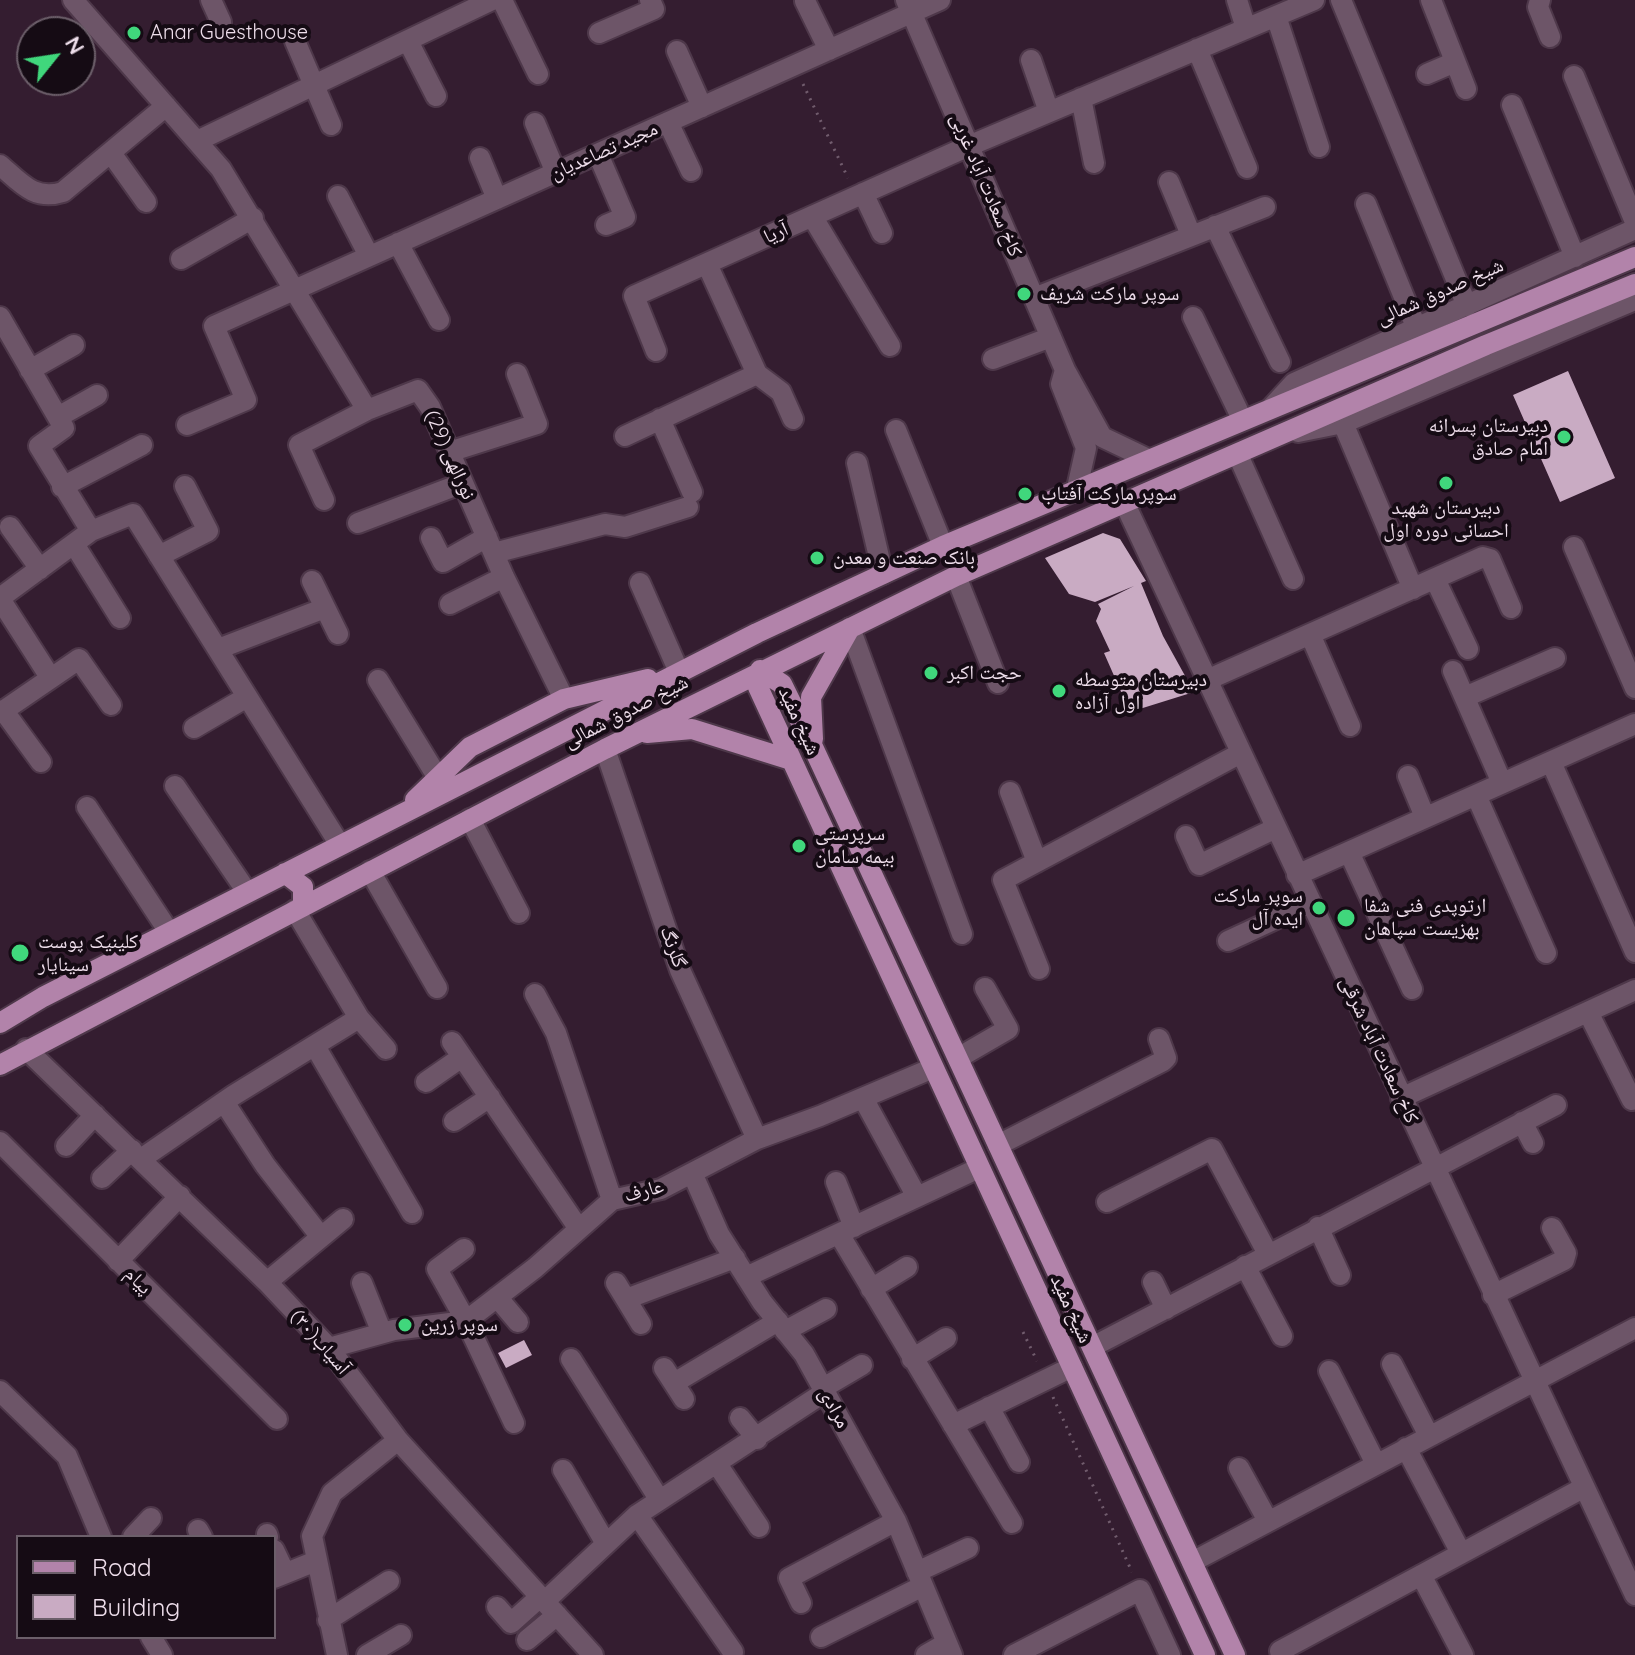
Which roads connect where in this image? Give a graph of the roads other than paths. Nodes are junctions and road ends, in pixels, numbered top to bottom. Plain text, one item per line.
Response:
1 (73, 0) edge
2 (211, 0) edge
3 (492, 0) edge
4 (502, 0) edge
5 (650, 0) edge
6 (940, 0) edge
7 (1237, 0) edge
8 (1314, 0) edge
9 (1341, 0) edge
10 (1431, 0) edge
11 (1540, 0) edge
12 (805, 1) edge
13 (909, 6) edge
14 (449, 9) edge
15 (1276, 16) junction
16 (221, 22) dead end
17 (1246, 28) junction
18 (599, 33) dead end
19 (1550, 37) dead end
20 (295, 41) dead end
21 (408, 41) junction
22 (1197, 49) junction
23 (829, 50) junction
24 (677, 51) dead end
25 (1031, 60) dead end
26 (1455, 62) junction
27 (538, 74) dead end
28 (1427, 74) dead end
29 (1574, 76) dead end
30 (314, 86) junction
31 (1466, 89) dead end
32 (436, 96) dead end
33 (1081, 98) junction
34 (1512, 105) dead end
35 (166, 106) junction
36 (702, 107) junction
37 (1049, 112) junction
38 (668, 122) junction
39 (535, 123) dead end
40 (331, 125) dead end
41 (197, 141) junction
42 (971, 145) junction
43 (1319, 147) dead end
44 (111, 153) junction
45 (598, 154) junction
46 (480, 158) dead end
47 (1094, 163) dead end
48 (0, 165) edge
49 (1247, 168) dead end
50 (691, 171) dead end
51 (556, 173) junction
52 (1169, 182) dead end
53 (860, 195) junction
54 (338, 196) dead end
55 (497, 199) junction
56 (146, 202) dead end
57 (1366, 204) dead end
58 (1265, 207) dead end
59 (812, 216) junction
60 (253, 218) junction
61 (1635, 222) edge
62 (606, 225) dead end
63 (1215, 226) junction
64 (1635, 229) edge
65 (882, 233) dead end
66 (1191, 235) junction
67 (398, 243) junction
68 (369, 256) junction
69 (1575, 257) junction
70 (1635, 257) edge
71 (181, 259) dead end
72 (707, 264) junction
73 (1635, 284) edge
74 (296, 288) junction
75 (1034, 298) junction
76 (1635, 300) edge
77 (1467, 306) junction
78 (1193, 317) dead end
79 (439, 320) dead end
80 (3, 328) edge
81 (1417, 329) junction
82 (1051, 337) junction
83 (74, 345) dead end
84 (890, 346) dead end
85 (656, 351) dead end
86 (993, 359) dead end
87 (1280, 362) dead end
88 (30, 370) junction
89 (1065, 370) junction
90 (517, 374) dead end
91 (757, 374) junction
92 (97, 395) dead end
93 (1272, 407) junction
94 (367, 410) junction
95 (58, 417) junction
96 (660, 419) junction
97 (793, 419) dead end
98 (1242, 419) junction
99 (1335, 419) junction
100 (187, 425) dead end
101 (896, 430) dead end
102 (625, 436) dead end
103 (142, 445) dead end
104 (449, 452) junction
105 (1238, 455) junction
106 (1148, 459) junction
107 (857, 463) dead end
108 (463, 483) junction
109 (185, 486) dead end
110 (62, 487) junction
111 (1077, 488) junction
112 (324, 500) dead end
113 (1125, 504) junction
114 (358, 523) dead end
115 (10, 527) dead end
116 (91, 531) junction
117 (431, 538) dead end
118 (74, 544) junction
119 (490, 545) junction
120 (943, 546) junction
121 (1574, 547) dead end
122 (159, 556) junction
123 (40, 569) junction
124 (883, 574) junction
125 (956, 576) junction
126 (504, 577) junction
127 (1293, 579) dead end
128 (1435, 579) junction
129 (312, 581) dead end
130 (640, 583) dead end
131 (1413, 589) junction
132 (0, 599) edge
133 (450, 604) dead end
134 (325, 608) junction
135 (1511, 608) dead end
136 (120, 618) dead end
137 (850, 628) junction
138 (338, 634) dead end
139 (1310, 634) junction
140 (744, 639) junction
141 (218, 649) junction
142 (1468, 649) dead end
143 (1555, 658) dead end
144 (760, 670) junction
145 (1453, 671) dead end
146 (679, 672) junction
147 (50, 677) junction
148 (378, 680) dead end
149 (1207, 680) junction
150 (998, 683) dead end
151 (1635, 688) edge
152 (247, 697) junction
153 (1465, 697) junction
154 (564, 699) junction
155 (111, 705) dead end
156 (2, 712) edge
157 (1635, 724) edge
158 (1350, 726) dead end
159 (194, 728) dead end
160 (635, 734) junction
161 (813, 747) junction
162 (605, 749) junction
163 (1241, 753) junction
164 (791, 760) junction
165 (41, 762) dead end
166 (1551, 762) junction
167 (1408, 776) dead end
168 (438, 778) junction
169 (1502, 783) junction
170 (175, 786) dead end
171 (1010, 792) dead end
172 (1476, 795) junction
173 (87, 807) dead end
174 (400, 814) junction
175 (1425, 817) junction
176 (470, 819) junction
177 (1276, 828) junction
178 (1186, 836) dead end
179 (340, 845) junction
180 (1349, 852) junction
181 (1037, 862) junction
182 (370, 871) junction
183 (285, 873) junction
184 (1297, 875) junction
185 (247, 892) junction
186 (1310, 903) junction
187 (299, 908) junction
188 (519, 913) dead end
189 (169, 932) junction
190 (962, 934) dead end
191 (1228, 941) dead end
192 (1635, 952) edge
193 (1546, 953) dead end
194 (1039, 969) dead end
195 (437, 988) dead end
196 (985, 988) dead end
197 (1412, 989) dead end
198 (1635, 990) edge
199 (535, 994) dead end
200 (1588, 1012) junction
201 (359, 1018) junction
202 (0, 1023) edge
203 (1159, 1039) dead end
204 (315, 1046) junction
205 (26, 1049) junction
206 (386, 1049) dead end
207 (958, 1058) junction
208 (0, 1065) edge
209 (933, 1068) junction
210 (426, 1082) dead end
211 (490, 1097) junction
212 (863, 1098) junction
213 (1401, 1098) junction
214 (1632, 1100) dead end
215 (224, 1102) junction
216 (1556, 1105) dead end
217 (95, 1115) junction
218 (454, 1121) dead end
219 (1522, 1122) junction
220 (757, 1139) junction
221 (0, 1142) edge
222 (1533, 1143) dead end
223 (998, 1145) junction
224 (66, 1146) dead end
225 (137, 1155) junction
226 (1433, 1167) junction
227 (979, 1168) junction
228 (693, 1175) junction
229 (102, 1178) dead end
230 (836, 1182) dead end
231 (180, 1196) junction
232 (917, 1197) junction
233 (612, 1200) junction
234 (1107, 1202) dead end
235 (412, 1213) dead end
236 (343, 1219) dead end
237 (1318, 1227) junction
238 (1552, 1228) dead end
239 (579, 1229) junction
240 (847, 1230) junction
241 (321, 1237) junction
242 (464, 1249) dead end
243 (1268, 1254) junction
244 (735, 1258) junction
245 (118, 1261) junction
246 (1245, 1266) junction
247 (907, 1267) dead end
248 (1340, 1275) dead end
249 (746, 1277) junction
250 (267, 1282) junction
251 (1153, 1282) dead end
252 (362, 1283) dead end
253 (871, 1289) junction
254 (1493, 1295) junction
255 (497, 1297) junction
256 (826, 1309) dead end
257 (1166, 1309) junction
258 (466, 1321) junction
259 (518, 1322) dead end
260 (641, 1324) dead end
261 (782, 1326) junction
262 (1635, 1328) edge
263 (382, 1333) junction
264 (1282, 1336) dead end
265 (946, 1338) dead end
266 (1092, 1347) junction
267 (329, 1348) junction
268 (571, 1359) dead end
269 (912, 1359) junction
270 (1392, 1364) dead end
271 (862, 1365) dead end
272 (1072, 1367) junction
273 (1329, 1371) dead end
274 (1533, 1381) junction
275 (674, 1383) dead end
276 (824, 1390) junction
277 (0, 1391) edge
278 (989, 1407) junction
279 (740, 1418) dead end
280 (277, 1419) dead end
281 (514, 1423) dead end
282 (953, 1425) junction
283 (1429, 1436) junction
284 (757, 1439) junction
285 (398, 1440) junction
286 (1406, 1448) junction
287 (1019, 1462) dead end
288 (717, 1464) junction
289 (1376, 1464) junction
290 (1239, 1468) dead end
291 (563, 1470) dead end
292 (1583, 1488) junction
293 (659, 1499) junction
294 (637, 1515) junction
295 (151, 1518) dead end
296 (896, 1521) junction
297 (1268, 1521) junction
298 (1012, 1523) dead end
299 (759, 1527) dead end
300 (100, 1535) edge
301 (135, 1535) edge
302 (605, 1542) junction
303 (968, 1548) dead end
304 (1461, 1553) junction
305 (316, 1561) junction
306 (1192, 1564) junction
307 (1169, 1574) junction
308 (1421, 1575) junction
309 (280, 1576) edge
310 (920, 1579) junction
311 (389, 1581) dead end
312 (1635, 1595) edge
313 (801, 1603) dead end
314 (547, 1605) junction
315 (497, 1607) dead end
316 (1215, 1612) junction
317 (328, 1620) junction
318 (1192, 1624) junction
319 (401, 1635) dead end
320 (821, 1637) dead end
321 (527, 1640) dead end
322 (586, 1648) edge
323 (950, 1649) edge
324 (733, 1652) dead end
325 (1281, 1653) edge
326 (337, 1655) edge
327 (367, 1655) edge
328 (564, 1655) edge
329 (926, 1655) edge
330 (1014, 1655) edge
331 (1170, 1655) edge
332 (1205, 1655) edge
333 (1235, 1655) edge
334 (1463, 1655) edge

1 - 35 street
2 - 16 street
3 - 14 street
4 - 27 street
5 - 18 street
6 - 13 street, مجید تصاعدیان
7 - 17 street
8 - 15 street, آریا
9 - 77 street
10 - 26 street
11 - 19 street
12 - 23 street
13 - 23 street, مجید تصاعدیان
13 - 42 street, کاخ سعادت آباد غربی
14 - 21 street
15 - 17 street, آریا
15 - 43 street
17 - 22 street, آریا
20 - 30 street
21 - 30 street
21 - 32 street
22 - 33 street, آریا
22 - 49 street
23 - 36 street, مجید تصاعدیان
24 - 36 street
25 - 37 street
26 - 28 street
26 - 31 street
29 - 61 street
30 - 40 street
30 - 41 street
33 - 37 street, آریا
33 - 47 street
34 - 69 street
35 - 41 street
35 - 44 street
36 - 38 street, مجید تصاعدیان
37 - 42 street, آریا
38 - 45 street, مجید تصاعدیان
38 - 50 street
39 - 51 street
41 - 60 street
42 - 53 street, آریا
42 - 75 street, کاخ سعادت آباد غربی
44 - 48 street
44 - 56 street
45 - 51 street, مجید تصاعدیان
45 - 62 street
46 - 55 street
51 - 55 street, مجید تصاعدیان
52 - 66 street
53 - 59 street, آریا
53 - 65 street
54 - 68 street
55 - 67 street, مجید تصاعدیان
57 - 81 street
58 - 63 street
59 - 72 street, آریا
59 - 84 street
60 - 71 street
60 - 74 street
63 - 66 street
63 - 87 street
64 - 69 street, شیخ صدوق شمالی
66 - 75 street
67 - 68 street, مجید تصاعدیان
67 - 79 street
68 - 74 street, مجید تصاعدیان
69 - 77 street, شیخ صدوق شمالی
70 - 93 main road, شیخ صدوق شمالی
72 - 85 street, آریا
72 - 91 street
73 - 99 main road, شیخ صدوق شمالی
74 - 94 street
74 - 100 street, مجید تصاعدیان
75 - 82 street, کاخ سعادت آباد غربی
76 - 99 street, شیخ صدوق شمالی
77 - 81 street, شیخ صدوق شمالی
78 - 98 street
80 - 88 street
81 - 93 street, شیخ صدوق شمالی
82 - 86 street
82 - 89 street, کاخ سعادت آباد غربی
83 - 88 street
88 - 95 street
89 - 106 street
89 - 111 street
90 - 104 street
91 - 96 street
91 - 97 street
92 - 95 street
93 - 98 main road, شیخ صدوق شمالی
94 - 104 street, نورالهی (29)
94 - 112 street
95 - 110 street
96 - 102 street
96 - 119 street
98 - 106 main road, شیخ صدوق شمالی
99 - 105 main road, شیخ صدوق شمالی
99 - 131 street
101 - 120 street
103 - 110 street
104 - 108 street, نورالهی (29)
105 - 113 main road, شیخ صدوق شمالی
105 - 127 street
106 - 111 main road, شیخ صدوق شمالی
107 - 124 street
108 - 114 street
108 - 119 street, نورالهی (29)
109 - 122 street
110 - 116 street
111 - 120 main road, شیخ صدوق شمالی
113 - 125 main road, شیخ صدوق شمالی
113 - 149 street, کاخ سعادت آباد شرقی
115 - 123 street
116 - 118 street
116 - 122 street
117 - 119 street
118 - 123 street
118 - 136 street
119 - 126 street, نورالهی (29)
120 - 124 main road, شیخ صدوق شمالی
121 - 151 street
122 - 141 street
123 - 132 street
124 - 140 main road, شیخ صدوق شمالی
125 - 137 main road, شیخ صدوق شمالی
125 - 150 street
126 - 133 street
126 - 154 street, نورالهی (29)
128 - 131 street
128 - 135 street
128 - 142 street
129 - 134 street
130 - 146 street
131 - 139 street
132 - 147 street
134 - 138 street
134 - 141 street
137 - 144 main road, شیخ صدوق شمالی
137 - 161 main road
137 - 190 street
139 - 149 street
139 - 158 street
140 - 144 main road
140 - 146 main road, شیخ صدوق شمالی
141 - 152 street
143 - 153 street
144 - 160 main road, شیخ صدوق شمالی
144 - 161 main road, شیخ مفید
144 - 164 main road, شیخ مفید
145 - 153 street
146 - 154 main road
146 - 174 main road, شیخ صدوق شمالی
147 - 155 street
147 - 156 street
148 - 168 street
149 - 163 street, کاخ سعادت آباد شرقی
152 - 159 street
152 - 179 street
153 - 169 street
154 - 168 main road
156 - 165 street
157 - 166 street
160 - 162 main road, شیخ صدوق شمالی
160 - 164 main road
161 - 207 main road, شیخ مفید
162 - 176 main road, شیخ صدوق شمالی
162 - 220 street, گلرنگ
163 - 177 street, کاخ سعادت آباد شرقی
163 - 181 street
164 - 209 main road, شیخ مفید
166 - 169 street
166 - 192 street
167 - 175 street
168 - 174 main road
169 - 172 street
170 - 185 street
171 - 181 street
172 - 175 street
172 - 193 street
173 - 189 street
174 - 179 main road, شیخ صدوق شمالی
175 - 180 street
176 - 182 main road, شیخ صدوق شمالی
176 - 188 street
177 - 178 street
177 - 184 street, کاخ سعادت آباد شرقی
179 - 183 main road, شیخ صدوق شمالی
180 - 184 street
180 - 197 street
181 - 194 street
182 - 187 main road, شیخ صدوق شمالی
182 - 195 street
183 - 185 main road, شیخ صدوق شمالی
183 - 187 main road
184 - 186 street, کاخ سعادت آباد شرقی
185 - 189 main road, شیخ صدوق شمالی
186 - 191 street
186 - 213 street, کاخ سعادت آباد شرقی
187 - 201 street
187 - 205 main road, شیخ صدوق شمالی
189 - 202 main road, شیخ صدوق شمالی
196 - 207 street
198 - 200 street
199 - 233 street
200 - 213 street
200 - 214 street
201 - 204 street
201 - 206 street
203 - 223 street
204 - 215 street
204 - 235 street
205 - 208 main road, شیخ صدوق شمالی
205 - 217 street, آسیاب(۳۰)
207 - 223 main road, شیخ مفید
209 - 212 street, عارف
209 - 227 main road, شیخ مفید
210 - 211 street
211 - 218 street
211 - 239 street
212 - 220 street, عارف
212 - 232 street
213 - 226 street, کاخ سعادت آباد شرقی
215 - 225 street
215 - 241 street
216 - 219 street
217 - 224 street
217 - 225 street, آسیاب(۳۰)
219 - 222 street
219 - 226 street
220 - 228 street, عارف
221 - 245 street, پیام
223 - 266 main road, شیخ مفید
225 - 229 street
225 - 231 street, آسیاب(۳۰)
226 - 237 street
226 - 254 street, کاخ سعادت آباد شرقی
227 - 232 street
227 - 272 main road, شیخ مفید
228 - 233 street, عارف
228 - 244 street, مرادی
230 - 240 street
231 - 245 street
231 - 250 street, آسیاب(۳۰)
232 - 240 street
233 - 239 street, عارف
234 - 243 street
236 - 241 street
237 - 243 street
237 - 248 street
238 - 254 street
239 - 255 street, عارف
240 - 249 street
240 - 253 street
241 - 250 street
242 - 258 street
243 - 246 street
244 - 249 street, مرادی
244 - 260 street
245 - 280 street, پیام
246 - 257 street
246 - 264 street
247 - 253 street
249 - 261 street, مرادی
250 - 267 street, آسیاب(۳۰)
251 - 257 street
252 - 263 street
253 - 269 street
254 - 274 street, کاخ سعادت آباد شرقی
255 - 258 street, عارف
255 - 259 street
256 - 261 street
257 - 266 street
258 - 263 street, عارف
258 - 281 street
261 - 275 street
261 - 276 street, مرادی
262 - 274 street
263 - 267 street, عارف
265 - 269 street
266 - 306 main road, شیخ مفید
267 - 285 street, آسیاب(۳۰)
268 - 293 street
269 - 282 street
270 - 283 street
271 - 276 street
272 - 278 street
272 - 307 main road, شیخ مفید
273 - 289 street
274 - 283 street
274 - 292 street, کاخ سعادت آباد شرقی
276 - 284 street
276 - 296 street, مرادی
277 - 300 street
278 - 282 street
278 - 287 street
279 - 284 street
282 - 298 street
283 - 286 street
284 - 288 street
285 - 305 street
285 - 314 street, آسیاب(۳۰)
286 - 289 street
286 - 304 street
288 - 293 street
288 - 299 street
289 - 297 street
290 - 297 street
291 - 302 street
292 - 304 street
292 - 312 street, کاخ سعادت آباد شرقی
293 - 294 street
294 - 302 street
294 - 324 street
295 - 301 street
296 - 310 street, مرادی
296 - 313 street
297 - 306 street
302 - 314 street
303 - 310 street
304 - 308 street
305 - 309 street
305 - 317 street
306 - 307 main road
306 - 316 main road, شیخ مفید
307 - 318 main road, شیخ مفید
308 - 325 street
308 - 334 street
310 - 320 street
310 - 323 street, مرادی
311 - 317 street
314 - 315 street
314 - 321 street
314 - 322 street, آسیاب(۳۰)
316 - 318 main road
316 - 333 main road, شیخ مفید
317 - 326 street
318 - 332 main road, شیخ مفید
319 - 327 street
322 - 328 street
323 - 329 street
330 - 331 street

